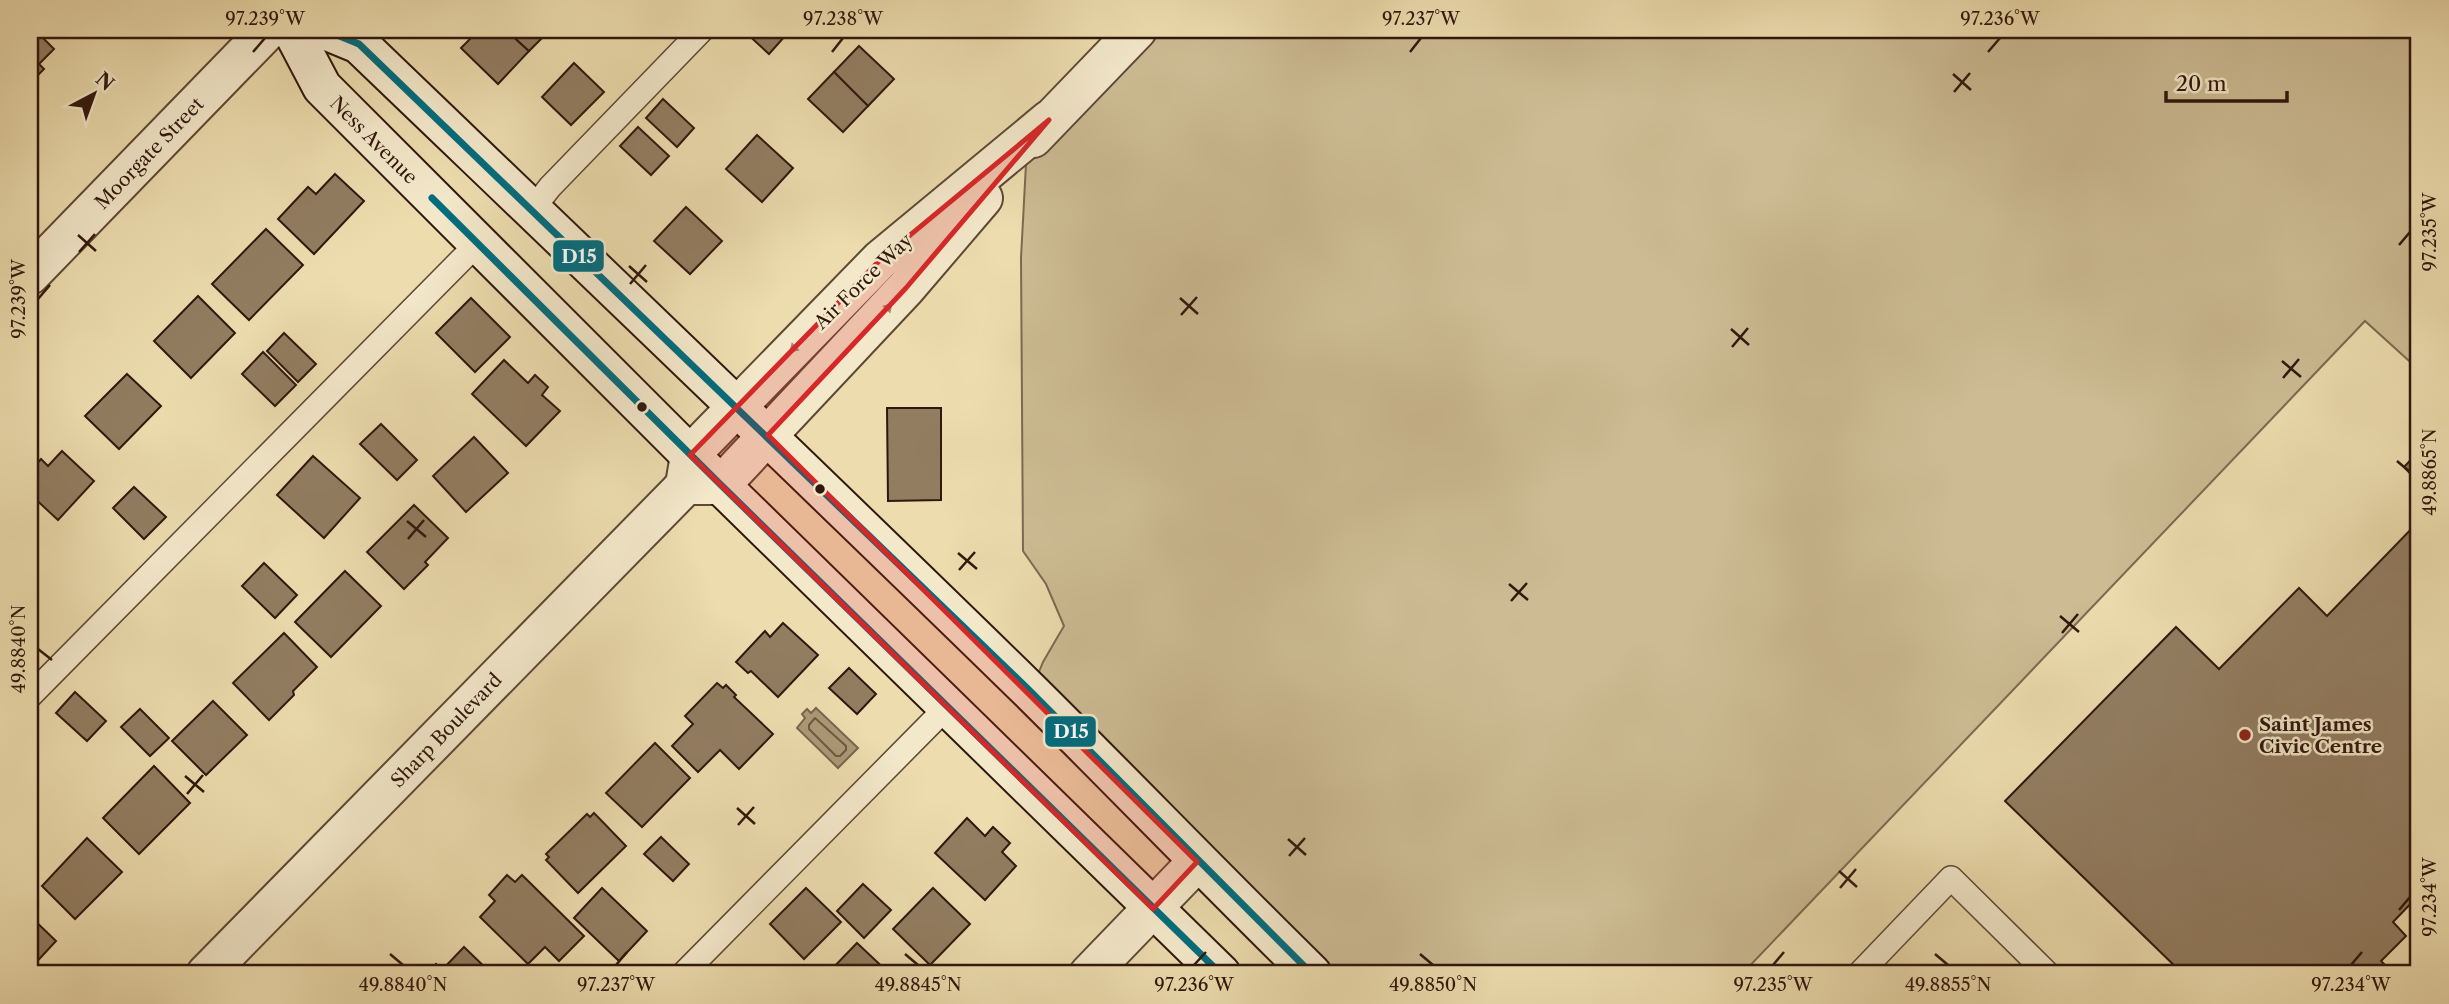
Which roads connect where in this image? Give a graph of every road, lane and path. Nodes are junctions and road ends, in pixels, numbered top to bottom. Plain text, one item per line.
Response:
1 (268, 30) edge
2 (292, 30) edge
3 (325, 30) edge
4 (702, 30) edge
5 (1137, 30) edge
6 (1049, 120) junction
7 (532, 210) junction
8 (478, 243) junction
9 (30, 275) edge
10 (737, 405) junction
11 (768, 435) junction
12 (699, 475) junction
13 (30, 696) edge
14 (947, 706) junction
15 (1197, 862) junction
16 (1153, 909) junction
17 (206, 974) edge
18 (683, 974) edge
19 (1089, 974) edge
20 (1221, 974) edge
21 (1312, 974) edge
22 (1859, 974) edge
23 (2048, 974) edge

1 - 9 main road, Moorgate Street
2 - 8 main road, Ness Avenue
3 - 7 main road
4 - 7 lane
5 - 6 main road, Air Force Way
6 -> 10 main road, Air Force Way
11 -> 6 main road, Air Force Way
7 - 10 main road
8 - 12 main road, Ness Avenue
8 - 13 lane
10 - 11 main road
10 - 12 main road, Air Force Way
11 - 12 main road, Air Force Way
11 - 15 main road
12 - 14 main road, Ness Avenue
12 - 17 main road, Sharp Boulevard
14 - 16 main road, Ness Avenue
14 - 18 lane
15 - 16 main road
15 - 21 main road
16 - 19 main road
16 - 20 main road, Ness Avenue
22 - 23 lane

